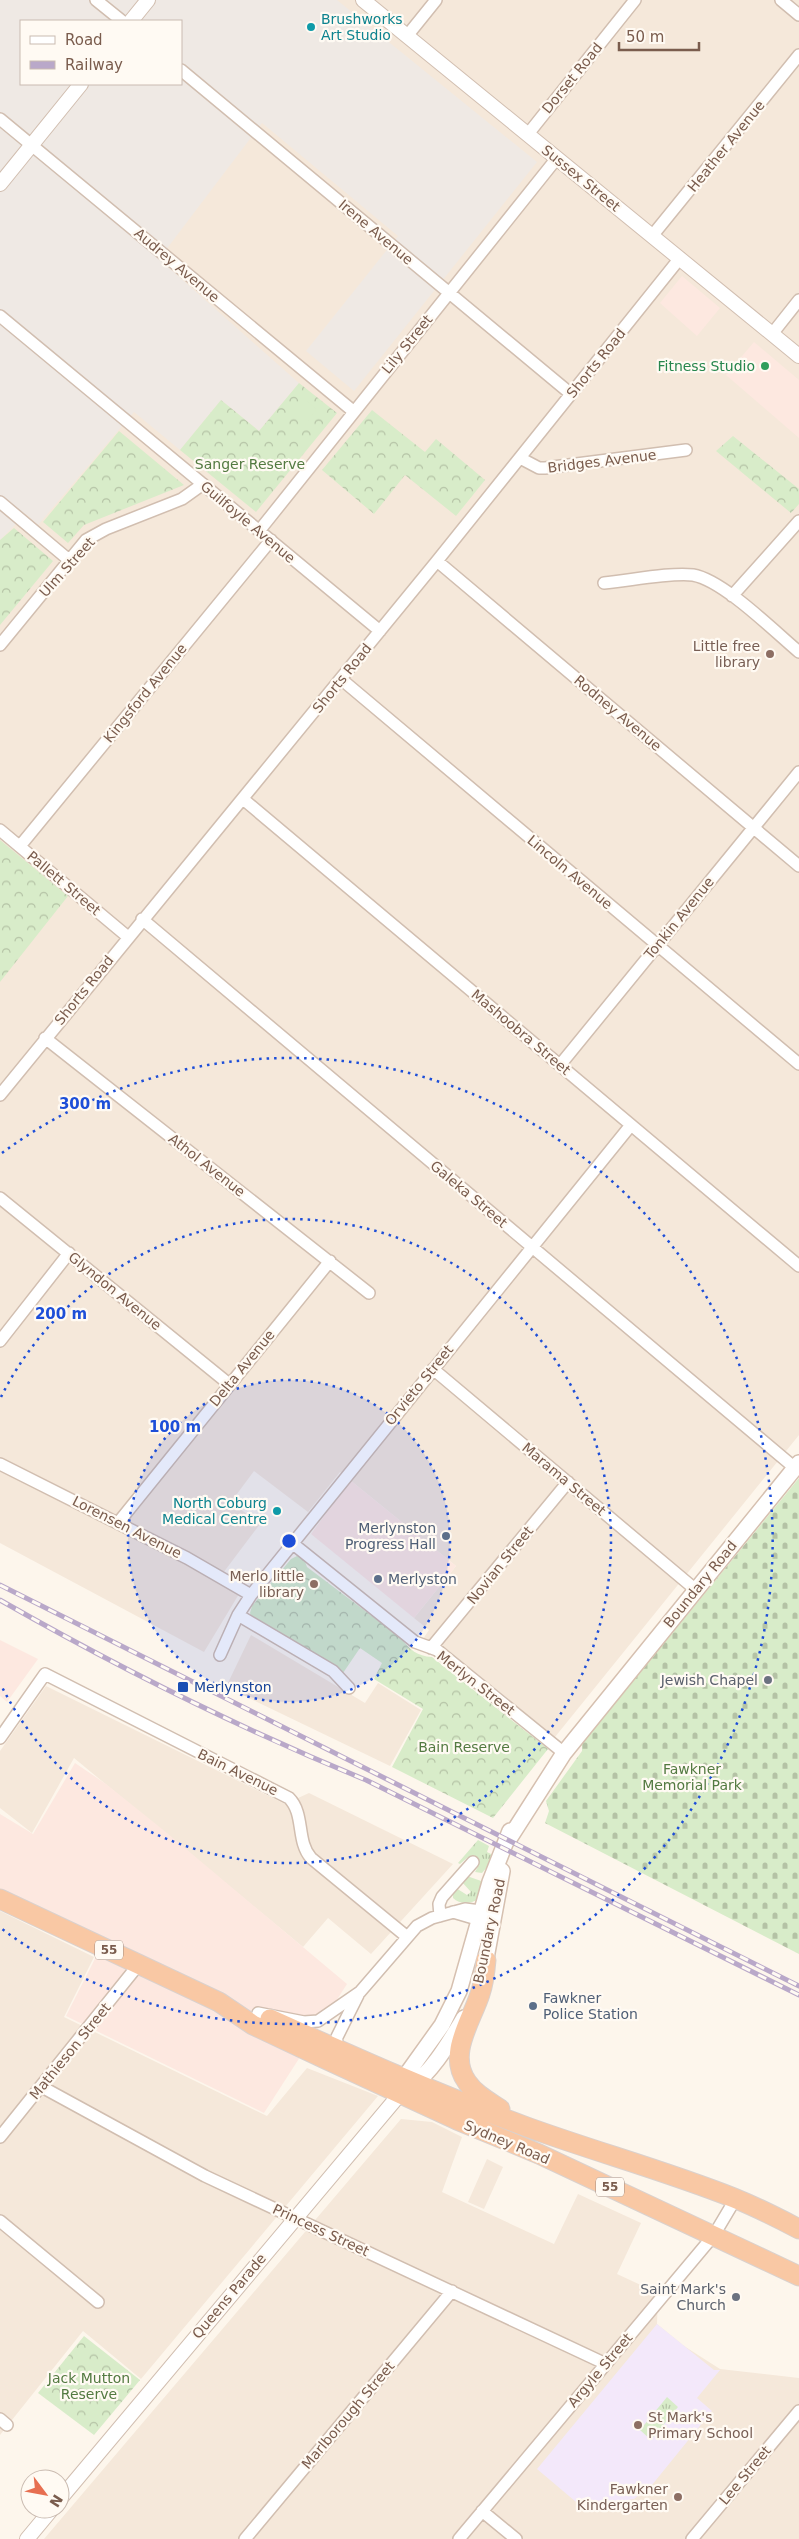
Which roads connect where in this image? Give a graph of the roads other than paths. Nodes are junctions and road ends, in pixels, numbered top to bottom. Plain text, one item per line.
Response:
1 (96, 0) edge
2 (148, 0) edge
3 (363, 0) edge
4 (436, 0) edge
5 (635, 0) edge
6 (781, 0) edge
7 (799, 15) edge
8 (121, 20) edge
9 (132, 20) edge
10 (407, 36) junction
11 (799, 55) edge
12 (182, 71) edge
13 (80, 85) edge
14 (0, 119) edge
15 (528, 134) junction
16 (32, 145) junction
17 (556, 158) junction
18 (0, 184) edge
19 (652, 236) junction
20 (680, 258) junction
21 (449, 293) junction
22 (799, 300) edge
23 (0, 316) edge
24 (772, 334) junction
25 (799, 356) edge
26 (571, 394) junction
27 (353, 411) junction
28 (686, 450) dead end
29 (520, 458) junction
30 (203, 484) junction
31 (0, 502) edge
32 (799, 521) edge
33 (259, 531) junction
34 (271, 540) junction
35 (70, 560) junction
36 (437, 561) junction
37 (604, 584) dead end
38 (732, 596) junction
39 (380, 631) junction
40 (0, 645) edge
41 (799, 652) edge
42 (341, 679) junction
43 (799, 772) edge
44 (243, 799) junction
45 (754, 827) junction
46 (0, 830) edge
47 (20, 846) junction
48 (799, 866) edge
49 (142, 919) junction
50 (128, 937) junction
51 (657, 946) junction
52 (45, 1038) junction
53 (799, 1064) edge
54 (560, 1065) junction
55 (0, 1095) edge
56 (631, 1125) junction
57 (0, 1198) edge
58 (532, 1247) junction
59 (69, 1253) junction
60 (330, 1261) junction
61 (799, 1266) edge
62 (369, 1293) dead end
63 (0, 1341) edge
64 (433, 1369) junction
65 (229, 1384) junction
66 (0, 1464) edge
67 (797, 1466) edge
68 (568, 1482) junction
69 (118, 1523) junction
70 (292, 1543) junction
71 (696, 1590) junction
72 (251, 1595) junction
73 (238, 1615) junction
74 (431, 1648) junction
75 (220, 1655) dead end
76 (349, 1688) dead end
77 (0, 1738) edge
78 (564, 1753) junction
79 (473, 1862) dead end
80 (448, 1889) junction
81 (0, 1899) edge
82 (452, 1912) junction
83 (440, 1916) junction
84 (487, 1917) junction
85 (406, 1936) junction
86 (486, 1960) junction
87 (139, 1964) junction
88 (360, 1992) junction
89 (219, 2002) junction
90 (258, 2013) junction
91 (336, 2049) junction
92 (407, 2085) junction
93 (42, 2087) junction
94 (524, 2126) junction
95 (0, 2137) edge
96 (736, 2198) junction
97 (295, 2218) junction
98 (0, 2221) edge
99 (799, 2228) edge
100 (714, 2235) junction
101 (799, 2276) edge
102 (452, 2291) junction
103 (98, 2302) dead end
104 (606, 2364) junction
105 (799, 2411) edge
106 (70, 2487) edge
107 (482, 2511) junction
108 (44, 2519) edge
109 (27, 2539) edge
110 (245, 2539) edge
111 (459, 2539) edge
112 (516, 2539) edge
113 (692, 2539) edge

1 - 8 street
2 - 9 street
3 - 10 street, Sussex Street
4 - 10 street
5 - 15 street, Dorset Road
6 - 7 street
10 - 15 street, Sussex Street
11 - 19 street, Heather Avenue
12 - 21 street, Irene Avenue
13 - 16 street
14 - 16 street, Audrey Avenue
15 - 17 street, Sussex Street
16 - 18 street
16 - 27 street, Audrey Avenue
17 - 19 street, Sussex Street
17 - 21 street, Lily Street
19 - 20 street, Sussex Street
20 - 24 street, Sussex Street
20 - 26 street, Shorts Road
21 - 26 street, Irene Avenue
21 - 27 street, Lily Street
22 - 24 street
23 - 30 street, Guilfoyle Avenue
24 - 25 street, Sussex Street
26 - 29 street, Shorts Road
27 - 33 street, Lily Street
28 - 29 street, Bridges Avenue
29 - 36 street, Shorts Road
30 - 33 street, Guilfoyle Avenue
30 - 35 street, Ulm Street
31 - 35 street
32 - 38 street
33 - 34 street, Guilfoyle Avenue
34 - 39 street, Guilfoyle Avenue
34 - 47 street, Kingsford Avenue
35 - 40 street, Ulm Street
36 - 39 street, Shorts Road
36 - 45 street, Rodney Avenue
37 - 38 street
38 - 41 street
39 - 42 street, Shorts Road
42 - 44 street, Shorts Road
42 - 51 street, Lincoln Avenue
43 - 45 street, Tonkin Avenue
44 - 49 street, Shorts Road
44 - 54 street, Mashoobra Street
45 - 48 street, Rodney Avenue
45 - 51 street, Tonkin Avenue
46 - 47 street, Pallett Street
47 - 50 street, Pallett Street
49 - 50 street, Shorts Road
49 - 58 street, Galeka Street
50 - 52 street, Shorts Road
51 - 53 street, Lincoln Avenue
51 - 54 street, Tonkin Avenue
52 - 55 street, Shorts Road
52 - 60 street, Athol Avenue
54 - 56 street, Mashoobra Street
56 - 58 street, Orvieto Street
56 - 61 street, Mashoobra Street
57 - 59 street, Glyndon Avenue
58 - 64 street, Orvieto Street
58 - 67 street, Galeka Street
59 - 63 street
59 - 65 street, Glyndon Avenue
60 - 62 street, Athol Avenue
60 - 65 street, Delta Avenue
64 - 68 street, Marama Street
64 - 70 street, Orvieto Street
65 - 69 street, Delta Avenue
66 - 69 street, Lorensen Avenue
67 - 71 main road, Boundary Road
68 - 71 street, Marama Street
68 - 74 street, Novian Street
69 - 72 street, Lorensen Avenue
70 - 72 street, Orvieto Street
70 - 74 street, Merlyn Street
71 - 78 main road, Boundary Road
72 - 73 street, Orvieto Street
73 - 75 street, Orvieto Street
73 - 76 street
74 - 78 street, Merlyn Street
77 - 85 street, Bain Avenue
78 - 84 main road, Boundary Road
79 - 80 street
80 - 82 street
80 - 83 street
81 - 87 highway, Sydney Road / 55
82 - 83 street
82 - 84 street, Boundary Road
83 - 85 street
84 - 86 main road, Boundary Road
84 - 92 main road, Boundary Road
85 - 88 street
86 - 92 main road, Boundary Road
86 - 94 highway
87 - 89 highway, Sydney Road / 55
87 - 93 street, Mathieson Street
88 - 90 street
88 - 91 street
89 - 90 highway, Sydney Road / 55
89 - 92 highway, Sydney Road / 55
90 - 91 highway, Sydney Road / 55
91 - 92 highway, Sydney Road / 55
92 - 94 highway, Sydney Road / 55
92 - 97 street, Queens Parade
92 - 100 highway, Sydney Road / 55
93 - 95 street, Mathieson Street
93 - 97 street, Princess Street
94 - 96 highway, Sydney Road / 55
96 - 99 highway, Sydney Road / 55
96 - 100 street, Argyle Street
97 - 102 street, Princess Street
97 - 106 street, Queens Parade
98 - 103 street
100 - 101 highway, Sydney Road / 55
100 - 104 street, Argyle Street
102 - 104 street, Princess Street
102 - 110 street, Marlborough Street
104 - 107 street, Argyle Street
105 - 113 street, Lee Street
107 - 111 street, Argyle Street
107 - 112 street
108 - 109 street

